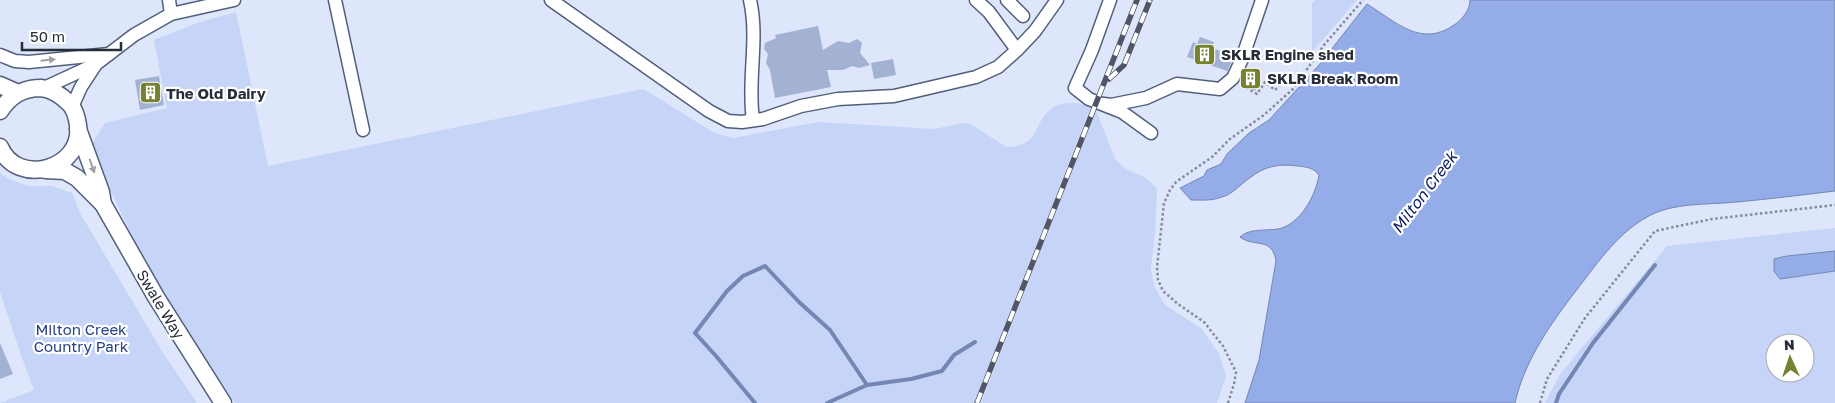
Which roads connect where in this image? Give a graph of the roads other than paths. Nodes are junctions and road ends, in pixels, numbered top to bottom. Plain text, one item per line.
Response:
1 (169, 0) edge
2 (234, 0) edge
3 (335, 0) edge
4 (550, 0) edge
5 (750, 0) edge
6 (976, 0) edge
7 (1007, 0) edge
8 (1058, 0) edge
9 (1110, 0) edge
10 (1262, 0) edge
11 (171, 14) junction
12 (1023, 16) dead end
13 (1017, 50) junction
14 (108, 54) junction
15 (0, 55) edge
16 (96, 64) junction
17 (0, 86) edge
18 (44, 88) junction
19 (18, 93) junction
20 (1104, 104) junction
21 (72, 107) junction
22 (0, 111) edge
23 (754, 120) junction
24 (78, 129) junction
25 (363, 130) dead end
26 (1151, 133) dead end
27 (0, 147) edge
28 (45, 170) junction
29 (103, 204) junction
30 (223, 403) edge

1 - 11 street
2 - 11 street
3 - 25 street
4 - 23 street
5 - 23 street
6 - 13 street
7 - 12 street
8 - 13 street
9 - 20 street
10 - 20 street
11 - 14 street
13 - 23 street
15 -> 14 street
14 - 16 street
16 - 18 street
16 - 21 street
17 - 19 main road
18 - 19 main road
18 - 21 main road
19 - 22 main road
20 - 26 street
21 - 24 main road, Swale Way
24 - 28 main road
24 -> 29 main road, Swale Way
27 - 28 main road, Swale Way
28 - 29 main road, Swale Way
29 - 30 main road, Swale Way

